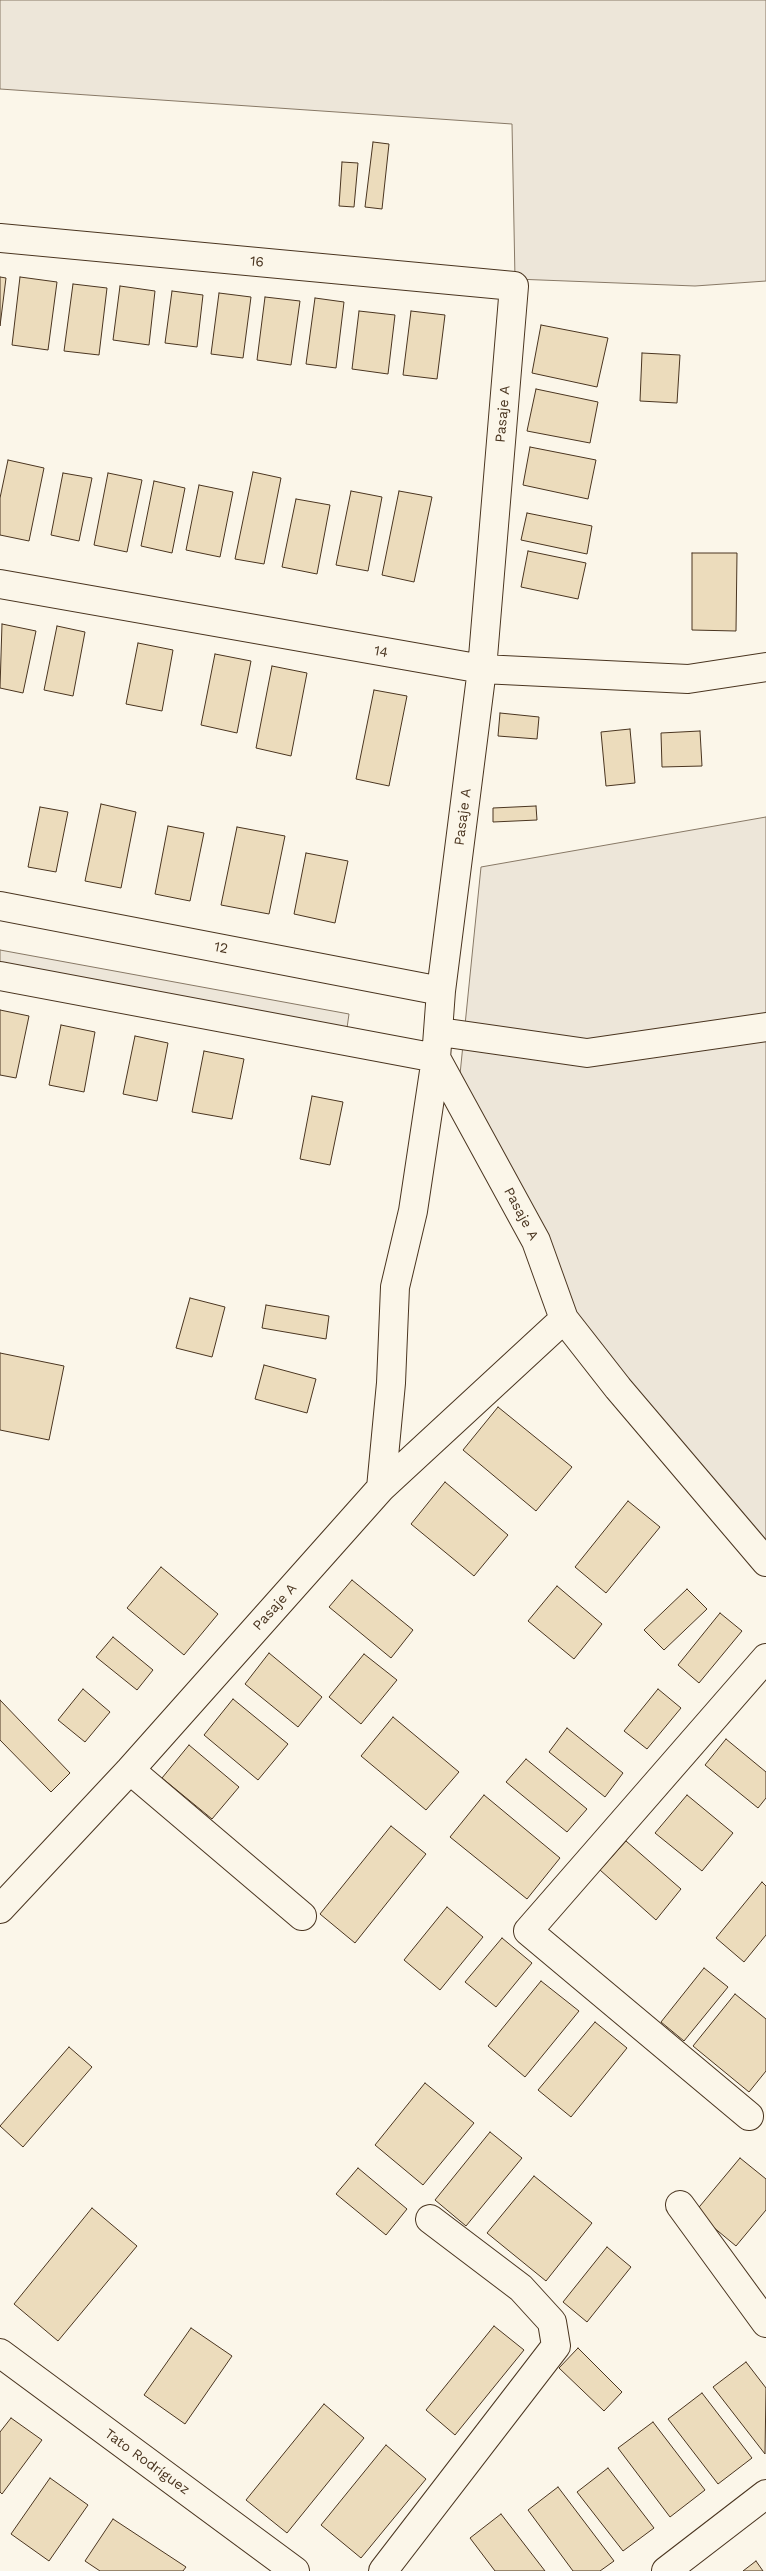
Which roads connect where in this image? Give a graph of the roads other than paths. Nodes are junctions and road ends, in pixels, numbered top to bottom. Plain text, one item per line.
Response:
1 (0, 238) edge
2 (514, 286) joint
3 (0, 584) edge
4 (766, 667) edge
5 (482, 669) junction
6 (0, 906) edge
7 (0, 976) edge
8 (441, 991) junction
9 (766, 1028) edge
10 (438, 1045) junction
11 (564, 1319) junction
12 (382, 1488) junction
13 (766, 1562) edge
14 (766, 1658) edge
15 (130, 1770) junction
16 (0, 1909) edge
17 (302, 1916) dead end
18 (749, 2116) dead end
19 (680, 2205) dead end
20 (430, 2219) dead end
21 (766, 2323) edge
22 (0, 2353) edge
23 (766, 2494) edge
24 (295, 2571) edge
25 (383, 2571) edge
26 (666, 2571) edge

1 - 2 street, 16
2 - 5 street, Pasaje A
3 - 5 street, 14
4 - 5 street, 14
5 - 8 street, Pasaje A
6 - 8 street, 12
7 - 10 street
8 - 10 street, Pasaje A
9 - 10 street
10 - 11 street, Pasaje A
10 - 12 street
11 - 12 street, Pasaje A
11 - 13 street, Pasaje A
12 - 15 street, Pasaje A
14 - 18 street
15 - 16 street, Pasaje A
15 - 17 street
19 - 21 street
20 - 25 street
22 - 24 street, Tato Rodríguez
23 - 26 street

